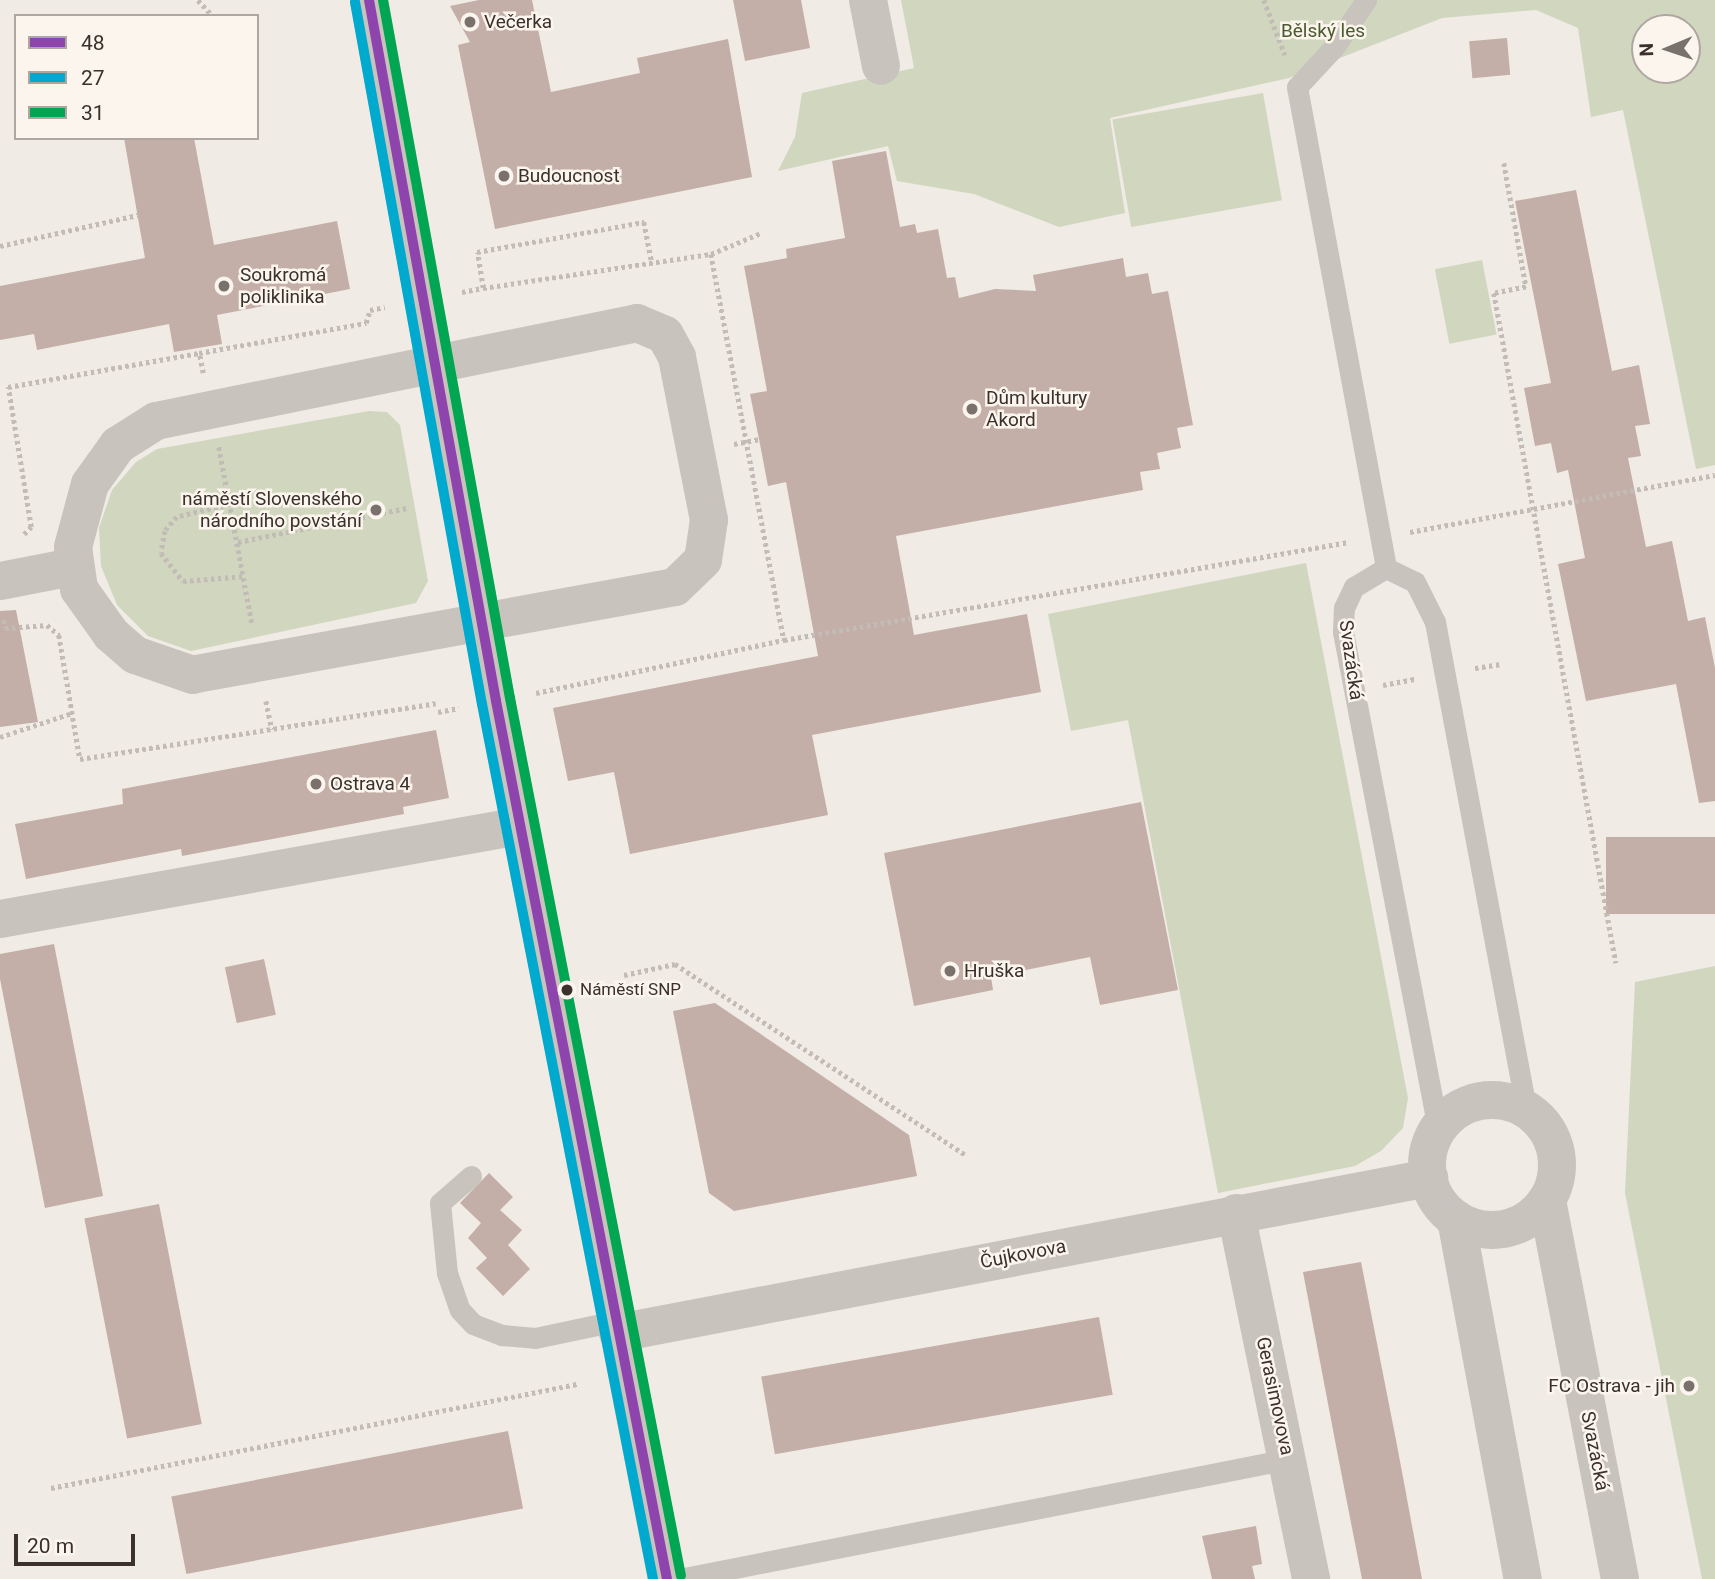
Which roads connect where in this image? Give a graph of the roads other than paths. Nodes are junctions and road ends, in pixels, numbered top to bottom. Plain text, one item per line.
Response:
1 (369, 0) edge
2 (868, 0) edge
3 (1366, 0) edge
4 (881, 66) dead end
5 (436, 361) junction
6 (72, 567) junction
7 (1386, 568) junction
8 (0, 581) edge
9 (483, 624) junction
10 (520, 826) junction
11 (0, 919) edge
12 (1526, 1110) junction
13 (1438, 1129) junction
14 (471, 1177) dead end
15 (1429, 1178) junction
16 (1547, 1200) junction
17 (1236, 1213) junction
18 (1456, 1219) junction
19 (617, 1327) junction
20 (1289, 1459) junction
21 (667, 1579) edge
22 (679, 1579) edge
23 (1311, 1579) edge
24 (1523, 1579) edge
25 (1620, 1579) edge

1 - 5 street
2 - 4 street
3 - 7 lane
5 - 6 street
5 - 9 street
5 - 9 street
6 - 8 street
6 - 9 street
7 - 12 lane
7 - 13 lane, Svazácká
9 - 10 street
10 - 11 street
10 - 19 street
12 - 13 street
12 - 16 street
13 - 15 street
14 - 19 lane
15 - 17 street, Čujkovova
15 - 18 street
16 - 18 street
16 - 25 street, Svazácká
17 - 19 street, Čujkovova
17 - 20 street, Gerasimovova
18 - 24 street
19 - 21 street
20 - 22 lane
20 - 23 street, Gerasimovova

